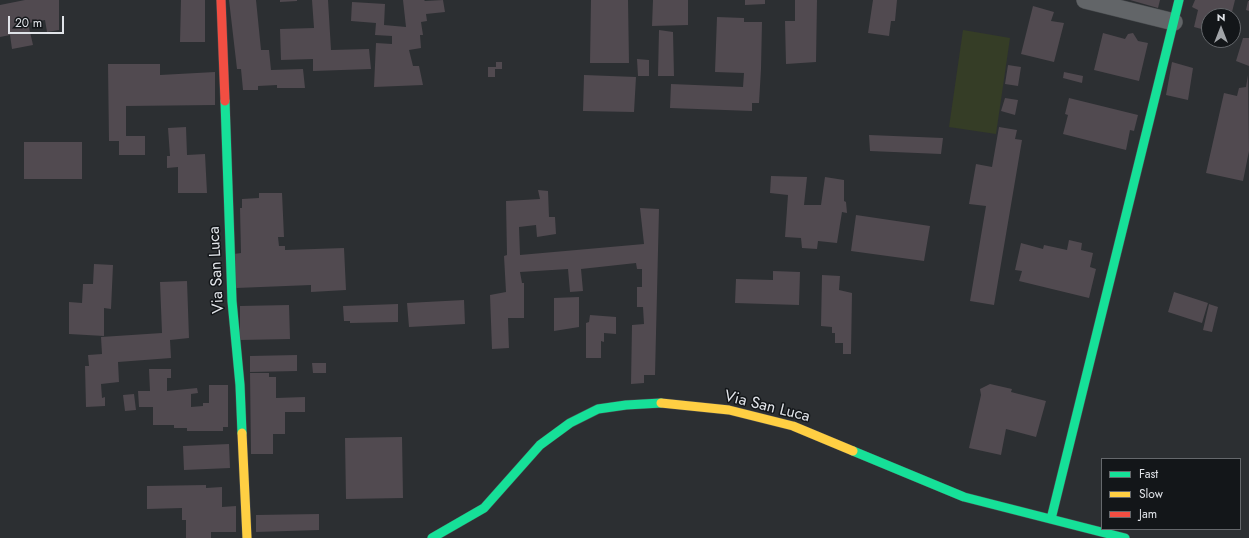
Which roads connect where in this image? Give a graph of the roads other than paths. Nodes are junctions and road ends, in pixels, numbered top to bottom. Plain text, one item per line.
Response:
1 (222, 0) edge
2 (1085, 0) edge
3 (1179, 0) edge
4 (1174, 22) junction
5 (1051, 519) junction
6 (246, 538) edge
7 (432, 538) edge
8 (1125, 538) edge

1 - 6 street, Via San Luca
2 - 4 street
3 - 4 street
4 - 5 street
5 - 7 street, Via San Luca
5 - 8 street, Via San Luca

